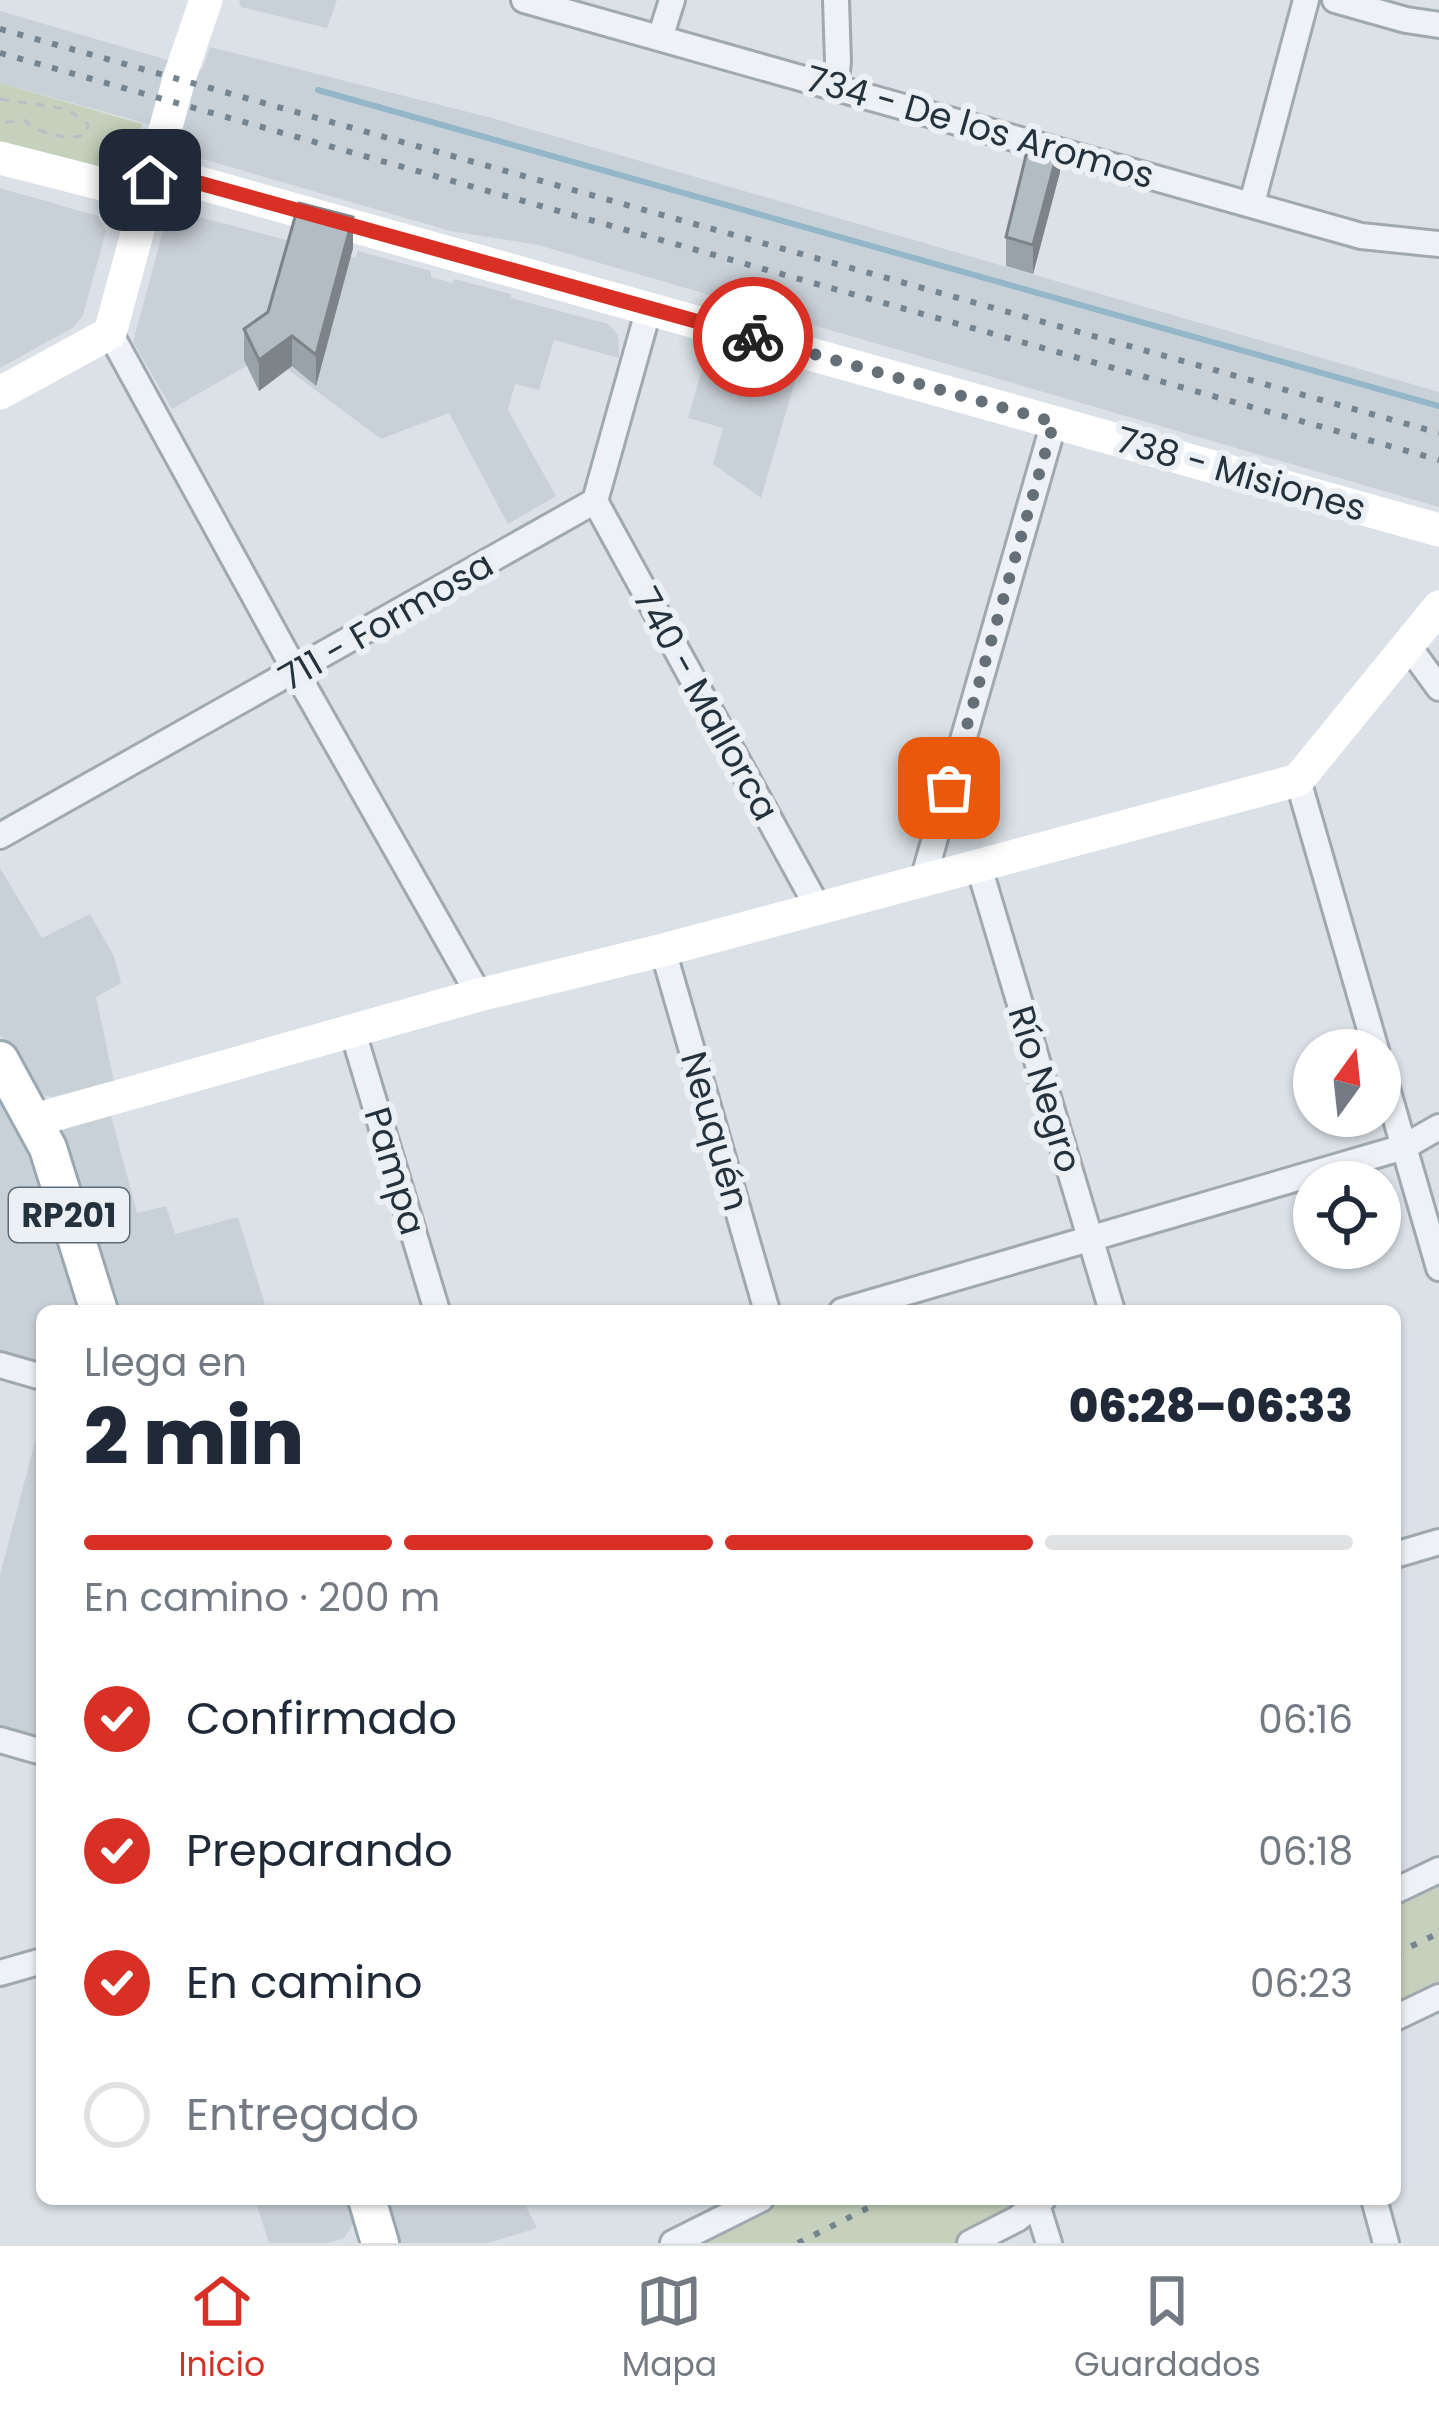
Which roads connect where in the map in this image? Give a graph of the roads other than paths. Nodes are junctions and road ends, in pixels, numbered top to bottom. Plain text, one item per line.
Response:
1 (206, 0) edge
2 (524, 0) edge
3 (672, 0) edge
4 (836, 0) edge
5 (1306, 0) edge
6 (1335, 0) edge
7 (1439, 25) edge
8 (660, 38) junction
9 (835, 86) junction
10 (0, 158) edge
11 (150, 180) junction
12 (1252, 203) junction
13 (1439, 244) edge
14 (649, 308) junction
15 (110, 333) junction
16 (0, 393) edge
17 (1054, 422) junction
18 (595, 501) junction
19 (1439, 530) edge
20 (1439, 608) edge
21 (1409, 647) junction
22 (296, 672) junction
23 (1439, 688) edge
24 (1298, 781) junction
25 (0, 836) edge
26 (979, 867) junction
27 (923, 880) junction
28 (817, 906) junction
29 (663, 950) junction
30 (479, 995) junction
31 (1370, 1029) edge
32 (353, 1031) junction
33 (0, 1060) edge
34 (35, 1120) junction
35 (1439, 1127) edge
36 (1401, 1137) edge
37 (1404, 1148) junction
38 (1090, 1238) junction
39 (1439, 1268) edge
40 (97, 1305) edge
41 (435, 1305) edge
42 (765, 1305) edge
43 (862, 1305) edge
44 (1110, 1305) edge
45 (0, 1365) edge
46 (36, 1375) edge
47 (1439, 1542) edge
48 (1401, 1553) edge
49 (0, 1740) edge
50 (36, 1750) edge
51 (1439, 1870) edge
52 (1401, 1888) edge
53 (36, 1962) edge
54 (0, 1973) edge
55 (1439, 1997) edge
56 (1401, 2015) edge
57 (368, 2205) edge
58 (1035, 2205) edge
59 (1041, 2205) edge
60 (1376, 2205) edge
61 (713, 2210) edge
62 (374, 2242) edge
63 (674, 2243) edge
64 (970, 2243) edge
65 (1049, 2243) edge
66 (1386, 2243) edge

1 - 11 street
2 - 8 street, 734 - De los Aromos
3 - 8 street
4 - 9 street
5 - 12 street
6 - 7 street
8 - 9 street, 734 - De los Aromos
9 - 12 street, 734 - De los Aromos
10 - 11 street, 738 - Misiones
11 - 14 street, 738 - Misiones
11 - 15 street
12 - 13 street, 734 - De los Aromos
14 - 17 street, 738 - Misiones
14 - 18 street
15 - 16 street
15 - 22 street
17 - 19 street, 738 - Misiones
17 - 27 street
18 - 22 street, 711 - Formosa
18 - 28 street, 740 - Mallorca
20 - 21 street
21 - 23 street
21 - 24 street
22 - 25 street, 711 - Formosa
22 - 30 street
24 - 26 street
24 - 31 street
26 - 27 street
26 - 38 street, Río Negro
27 - 28 street
28 - 29 street
29 - 30 street
29 - 42 street, Neuquén
30 - 32 street
32 - 34 street
32 - 41 street, Pampa
33 - 34 main road, RP201
34 - 40 main road, RP201
35 - 37 street
36 - 37 street
37 - 38 street
37 - 39 street
38 - 43 street
38 - 44 street, Río Negro
45 - 46 street
47 - 48 street
49 - 50 street
51 - 52 street
53 - 54 street
55 - 56 street
57 - 62 main road
58 - 64 street
59 - 65 street
60 - 66 street
61 - 63 street

